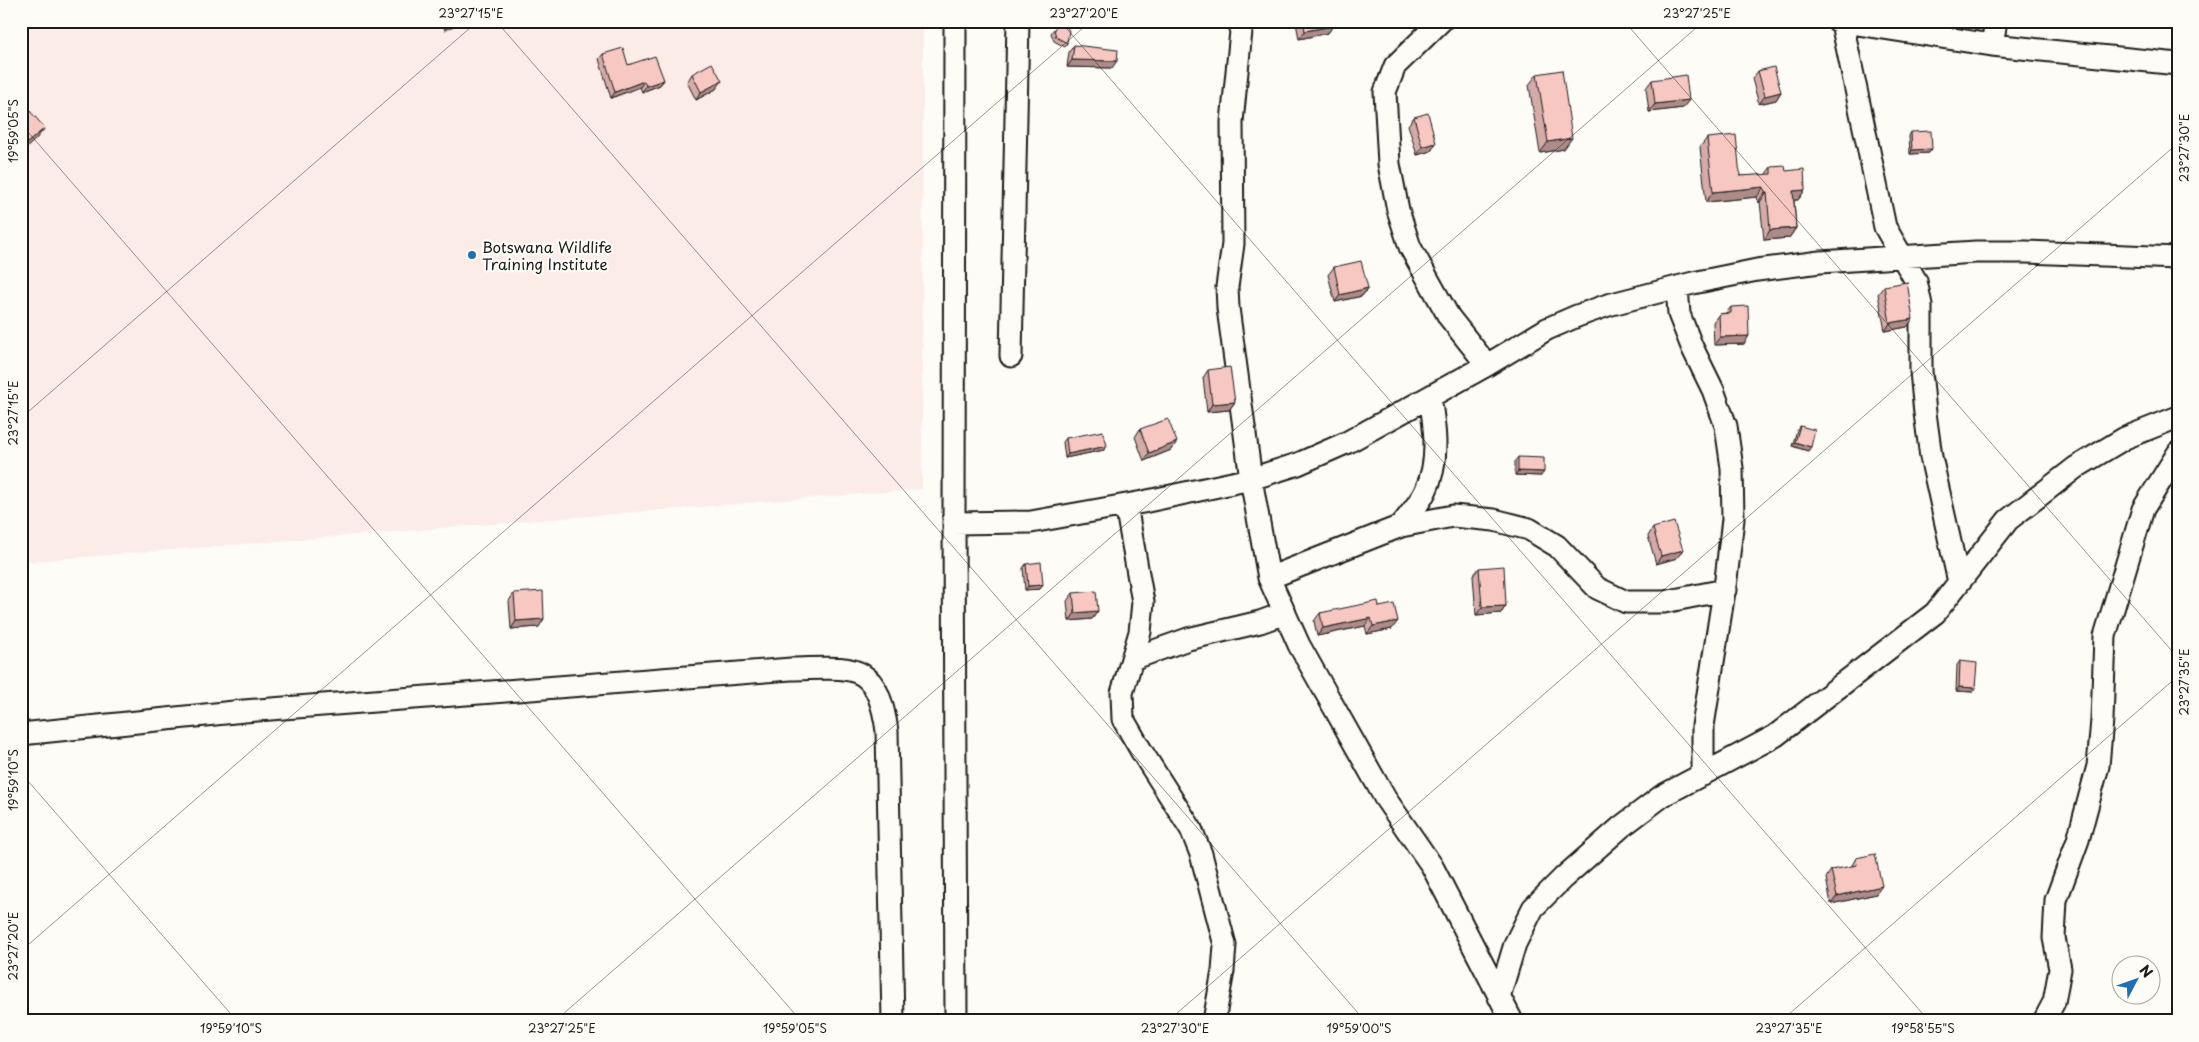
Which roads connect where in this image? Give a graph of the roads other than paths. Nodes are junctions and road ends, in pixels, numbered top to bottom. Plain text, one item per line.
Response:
1 (956, 21) edge
2 (1018, 21) edge
3 (1242, 21) edge
4 (1441, 21) edge
5 (1996, 21) edge
6 (1840, 22) edge
7 (1992, 45) junction
8 (2178, 64) edge
9 (1904, 258) junction
10 (2178, 258) edge
11 (1677, 287) junction
12 (1011, 356) dead end
13 (1487, 366) junction
14 (1430, 397) junction
15 (2178, 417) edge
16 (2178, 453) edge
17 (1251, 479) junction
18 (1126, 506) junction
19 (954, 523) junction
20 (1401, 526) junction
21 (1269, 578) junction
22 (1960, 582) junction
23 (1725, 590) junction
24 (1285, 614) junction
25 (1132, 659) junction
26 (21, 734) edge
27 (1703, 775) junction
28 (1499, 997) junction
29 (894, 1021) edge
30 (956, 1021) edge
31 (1214, 1021) edge
32 (1512, 1021) edge
33 (2044, 1021) edge

1 - 19 street
2 - 12 street
3 - 17 street
4 - 13 street
5 - 7 street
6 - 7 street
6 - 9 street
7 - 8 street
9 - 10 street
9 - 11 street
9 - 22 street
11 - 13 street
11 - 23 street
13 - 14 street
14 - 17 street
14 - 20 street
15 - 22 street
16 - 33 street
17 - 18 street
17 - 21 street
18 - 19 street
18 - 25 street
19 - 30 street
20 - 21 street
20 - 23 street
21 - 24 street
22 - 27 street
23 - 27 street
24 - 25 street
24 - 28 street
25 - 31 street
26 - 29 street
27 - 28 street
28 - 32 street

